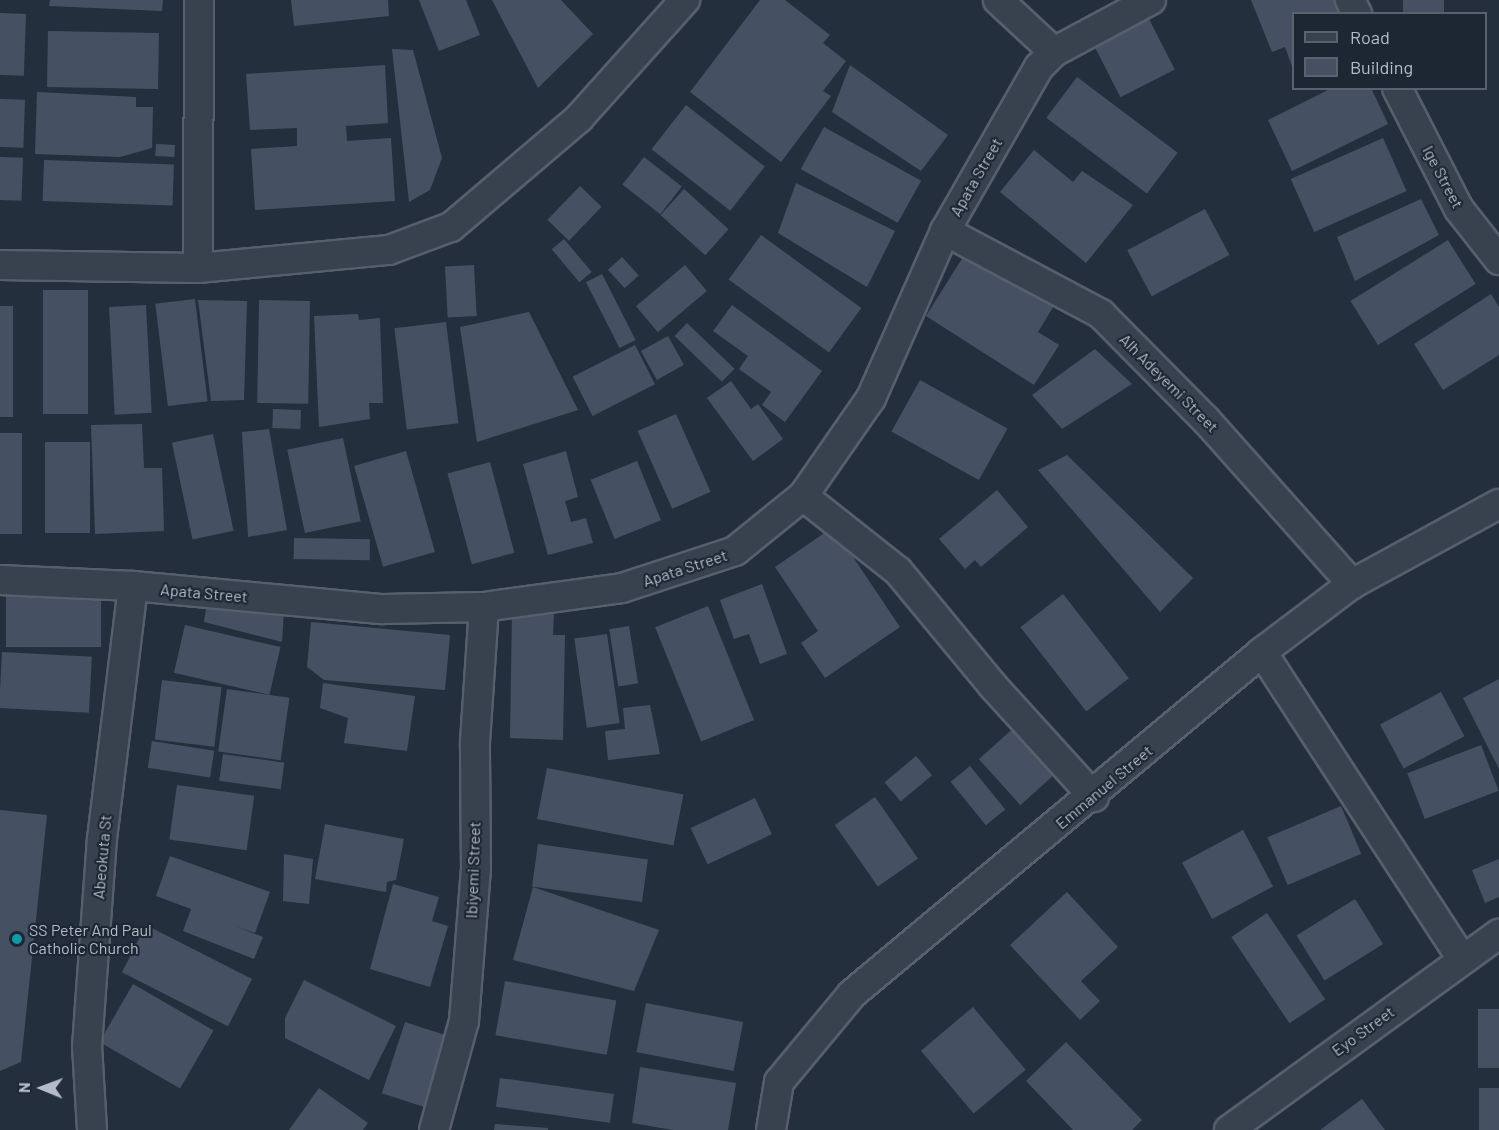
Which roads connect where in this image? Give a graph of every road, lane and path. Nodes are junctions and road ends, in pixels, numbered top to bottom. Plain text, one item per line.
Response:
1 (200, 0) edge
2 (685, 0) edge
3 (998, 0) edge
4 (1151, 0) edge
5 (1054, 52) junction
6 (1398, 90) edge
7 (945, 231) junction
8 (1499, 260) edge
9 (0, 265) edge
10 (198, 268) junction
11 (803, 495) junction
12 (1499, 504) edge
13 (0, 580) edge
14 (1352, 584) junction
15 (134, 586) junction
16 (484, 607) junction
17 (1262, 652) junction
18 (1094, 797) junction
19 (1499, 934) edge
20 (1462, 959) junction
21 (92, 1130) edge
22 (435, 1130) edge
23 (771, 1130) edge
24 (1229, 1130) edge

1 - 10 street
2 - 10 street
3 - 5 street
4 - 5 street, Apata Street
5 - 7 street, Apata Street
6 - 8 street, Ige Street
7 - 11 street, Apata Street
7 - 14 street, Alh Adeyemi Street
9 - 10 street
11 - 16 street, Apata Street
11 - 18 street
12 - 14 street, Emmanuel Street
13 - 15 street, Apata Street
14 - 17 street, Emmanuel Street
15 - 16 street, Apata Street
15 - 21 street, Abeokuta St
16 - 22 street, Ibiyemi Street
17 - 18 street, Emmanuel Street
17 - 20 street
18 - 23 street, Emmanuel Street
19 - 20 street, Eyo Street
20 - 24 street, Eyo Street

